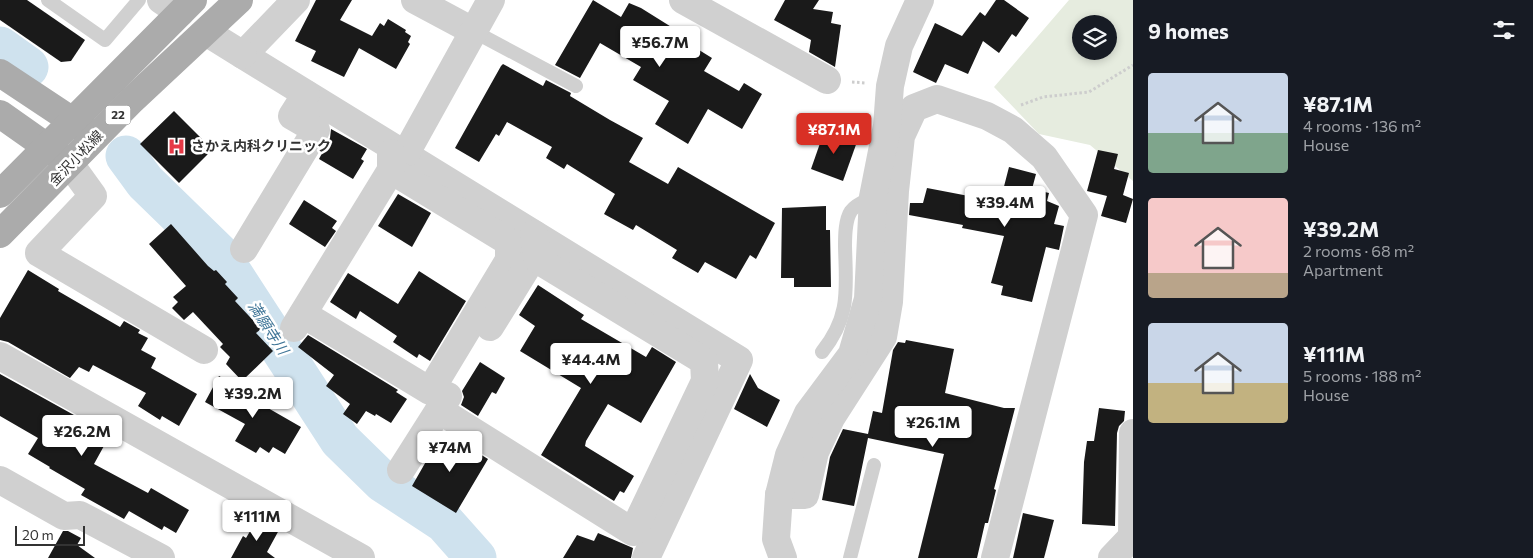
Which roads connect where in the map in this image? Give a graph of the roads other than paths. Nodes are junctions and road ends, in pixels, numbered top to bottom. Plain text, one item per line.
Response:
1 (48, 0) edge
2 (139, 0) edge
3 (239, 0) edge
4 (296, 0) edge
5 (415, 0) edge
6 (491, 0) edge
7 (683, 0) edge
8 (920, 0) edge
9 (178, 4) edge
10 (474, 31) junction
11 (206, 32) junction
12 (243, 55) junction
13 (0, 73) edge
14 (827, 80) road end
15 (576, 86) dead end
16 (306, 94) junction
17 (0, 114) edge
18 (73, 120) junction
19 (97, 137) junction
20 (46, 146) junction
21 (396, 157) junction
22 (70, 164) junction
23 (0, 194) edge
24 (873, 197) junction
25 (0, 234) edge
26 (536, 247) junction
27 (244, 249) dead end
28 (204, 350) dead end
29 (822, 352) dead end
30 (0, 356) edge
31 (439, 410) junction
32 (1133, 434) edge
33 (874, 465) dead end
34 (401, 470) dead end
35 (0, 480) edge
36 (778, 495) junction
37 (161, 558) edge
38 (361, 558) edge
39 (646, 558) edge
40 (783, 558) edge
41 (850, 558) edge
42 (995, 558) edge
43 (1112, 558) edge

1 - 2 lane
3 - 11 main road, 金沢小松線 / 22
4 - 12 street
5 - 10 street
6 - 10 street
7 - 14 street
8 - 24 street
9 - 18 main road, 金沢小松線 / 22
10 - 15 lane
10 - 21 street
11 - 12 street
11 - 19 main road, 金沢小松線 / 22
12 - 16 street
13 - 18 main road, 22
16 - 21 street
16 - 27 street
17 - 20 main road
18 - 19 main road, 22
18 - 20 main road, 金沢小松線 / 22
19 - 22 main road, 金沢小松線 / 22
20 - 22 main road
20 - 23 main road, 金沢小松線 / 22
21 - 21 street
21 - 26 street
22 - 25 main road, 金沢小松線 / 22
22 - 28 street
24 - 29 lane
24 - 36 street
26 - 31 street
26 - 31 street
26 - 39 street
30 - 38 street
31 - 34 street
32 - 43 street
33 - 41 lane
35 - 37 street
36 - 40 street
36 - 42 street

